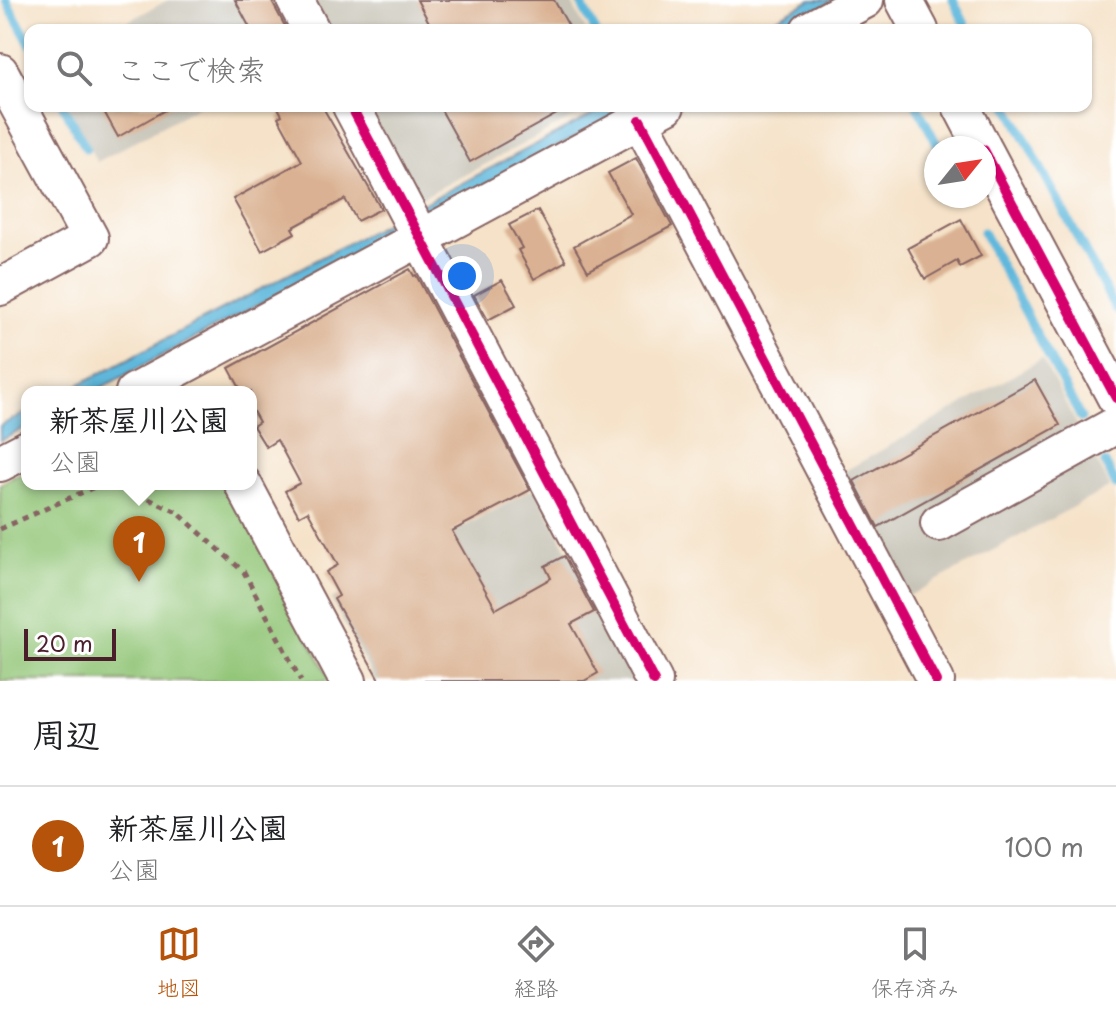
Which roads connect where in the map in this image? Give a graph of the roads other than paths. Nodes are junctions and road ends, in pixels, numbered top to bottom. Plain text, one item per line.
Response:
1 (295, 0) edge
2 (865, 0) edge
3 (904, 0) edge
4 (308, 24) edge
5 (820, 24) edge
6 (917, 24) edge
7 (0, 72) edge
8 (354, 112) edge
9 (964, 112) edge
10 (653, 113) edge
11 (977, 136) edge
12 (996, 172) edge
13 (414, 225) junction
14 (0, 287) edge
15 (187, 380) edge
16 (160, 386) edge
17 (1116, 398) edge
18 (1116, 425) edge
19 (21, 452) edge
20 (0, 463) edge
21 (246, 490) edge
22 (939, 523) dead end
23 (348, 681) edge
24 (654, 681) edge
25 (936, 681) edge

1 - 4 street
2 - 5 street
3 - 6 street
7 - 14 street
8 - 13 street
9 - 11 street
10 - 13 street
10 - 25 street
12 - 17 street
13 - 15 street
13 - 24 street
15 - 16 street
18 - 22 street
19 - 20 street
21 - 23 street

